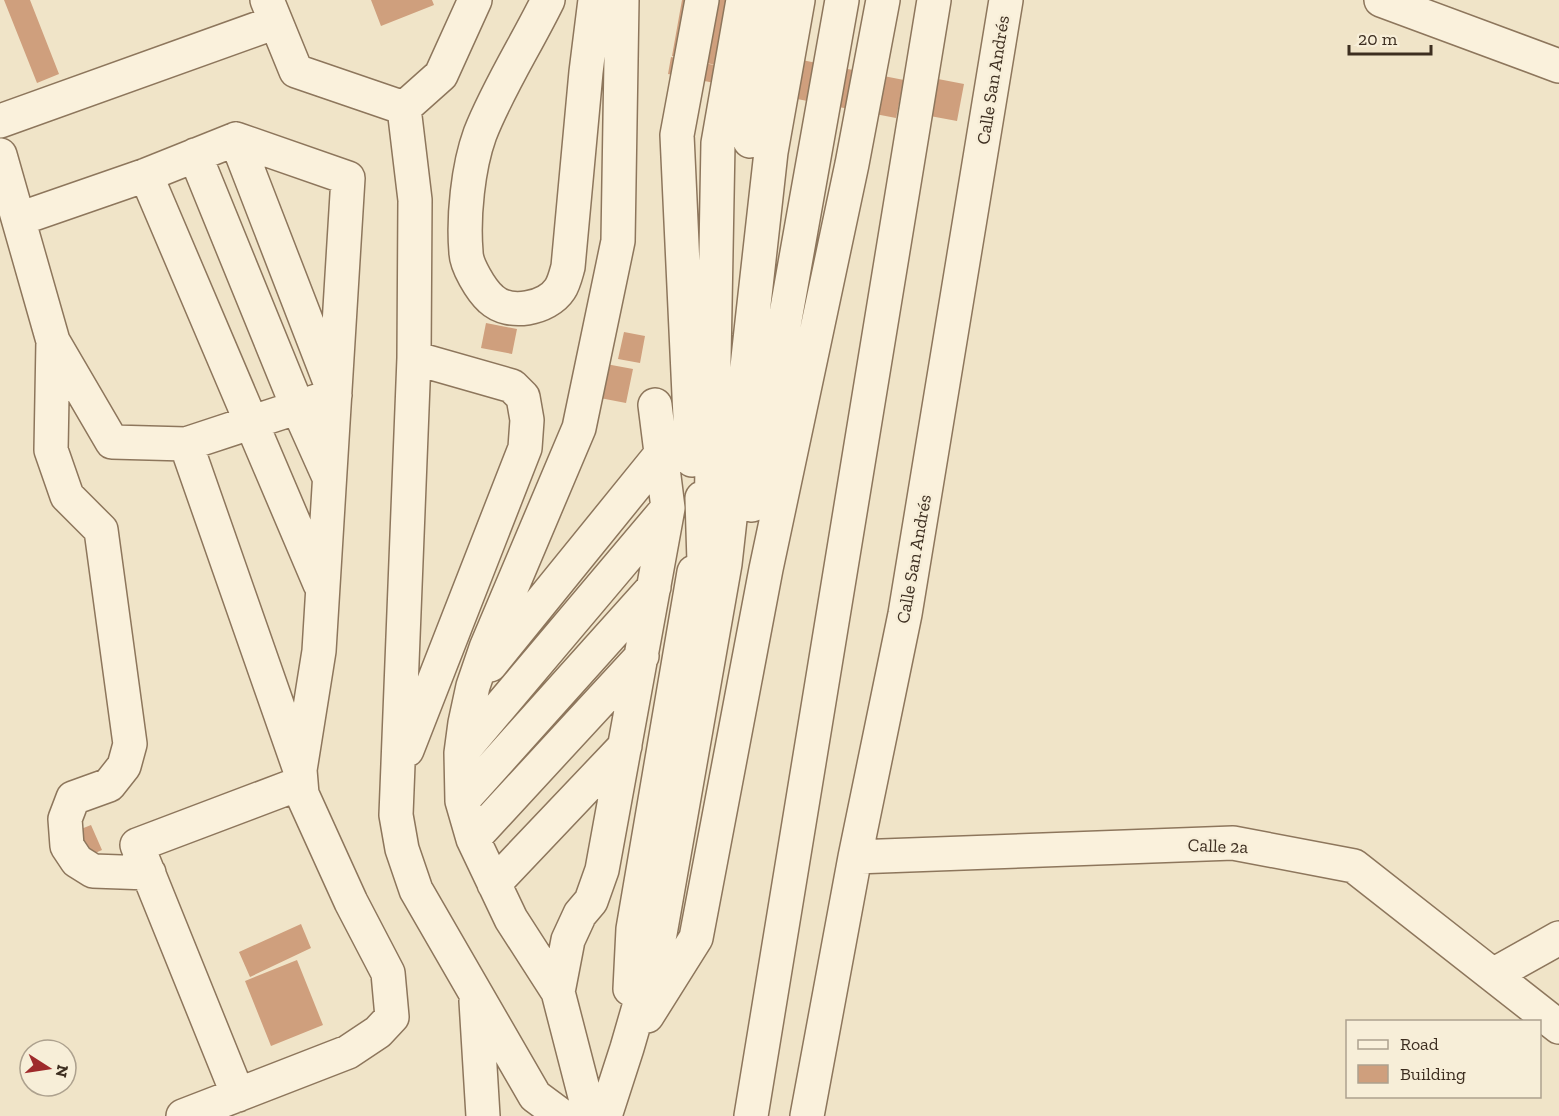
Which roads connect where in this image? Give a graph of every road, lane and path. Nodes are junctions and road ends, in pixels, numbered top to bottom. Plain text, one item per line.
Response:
1 (475, 0) edge
2 (548, 0) edge
3 (595, 0) edge
4 (622, 0) edge
5 (702, 0) edge
6 (721, 0) edge
7 (743, 0) edge
8 (774, 0) edge
9 (798, 0) edge
10 (820, 0) edge
11 (842, 0) edge
12 (863, 0) edge
13 (871, 0) edge
14 (883, 0) edge
15 (934, 0) edge
16 (1006, 0) edge
17 (1381, 0) edge
18 (272, 11) edge
19 (1559, 66) edge
20 (404, 108) junction
21 (0, 121) edge
22 (237, 139) junction
23 (0, 155) edge
24 (195, 155) junction
25 (146, 175) junction
26 (19, 219) junction
27 (53, 341) junction
28 (414, 358) junction
29 (335, 395) junction
30 (655, 405) dead end
31 (298, 408) junction
32 (252, 422) junction
33 (186, 444) junction
34 (330, 478) junction
35 (664, 481) junction
36 (661, 546) junction
37 (654, 587) junction
38 (323, 590) junction
39 (648, 622) junction
40 (640, 667) junction
41 (473, 686) junction
42 (625, 746) junction
43 (301, 777) junction
44 (397, 777) junction
45 (471, 807) junction
46 (855, 857) junction
47 (149, 873) junction
48 (1559, 938) edge
49 (1493, 975) junction
50 (558, 992) junction
51 (475, 993) junction
52 (1559, 1027) edge
53 (627, 1048) junction
54 (238, 1095) junction
55 (536, 1106) edge
56 (183, 1116) edge
57 (483, 1116) edge
58 (562, 1116) edge
59 (590, 1116) edge
60 (604, 1116) edge
61 (751, 1116) edge
62 (807, 1116) edge

1 - 20 street
2 - 3 street
4 - 41 street
5 - 53 street
6 - 53 street
7 - 53 street
8 - 53 street
9 - 53 street
10 - 53 street
11 - 53 street
12 - 53 street
13 - 53 street
14 - 53 street
15 - 61 street
16 - 46 street, Calle San Andrés
17 - 19 street
18 - 20 street
18 - 21 street
20 - 28 street
22 - 24 street
22 - 29 street
22 - 29 street
23 - 26 street
24 - 25 street
24 - 31 street
25 - 26 street
25 - 32 street
26 - 27 street
27 - 33 street
27 - 47 street
28 - 44 street
28 - 44 street
29 - 31 street
29 - 34 street
30 - 35 street
31 - 32 street
31 - 34 street
32 - 33 street
32 - 38 street
33 - 43 street
34 - 38 street
35 - 36 street
35 - 41 street
35 - 45 street
36 - 37 street
36 - 45 street
37 - 39 street
37 - 45 street
38 - 43 street
39 - 40 street
39 - 45 street
40 - 42 street
40 - 45 street
41 - 45 street
42 - 45 street
42 - 50 street
43 - 47 street
43 - 54 street
44 - 51 street
45 - 50 street
46 - 49 street, Calle 2a
46 - 62 street, Calle San Andrés
47 - 54 street
48 - 49 street
49 - 52 street, Calle 2a
50 - 59 street
51 - 55 street
51 - 57 street
53 - 60 street
54 - 56 street
55 - 58 street

